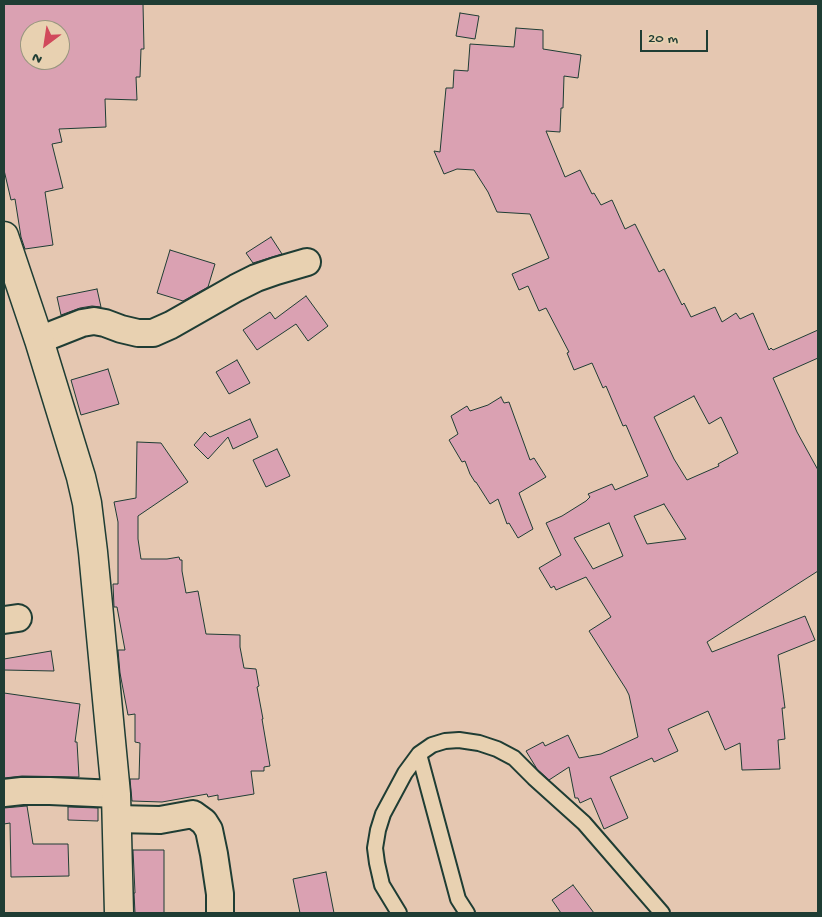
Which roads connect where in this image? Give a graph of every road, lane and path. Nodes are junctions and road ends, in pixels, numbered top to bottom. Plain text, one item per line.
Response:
1 (4, 236) edge
2 (307, 262) dead end
3 (39, 340) junction
4 (419, 754) junction
5 (4, 793) edge
6 (117, 806) junction
7 (119, 913) edge
8 (220, 913) edge
9 (399, 913) edge
10 (467, 913) edge
11 (662, 913) edge

1 - 3 street
2 - 3 street
3 - 6 street
4 - 9 lane
4 - 10 lane
4 - 11 lane
5 - 6 street
6 - 7 street
6 - 8 street

